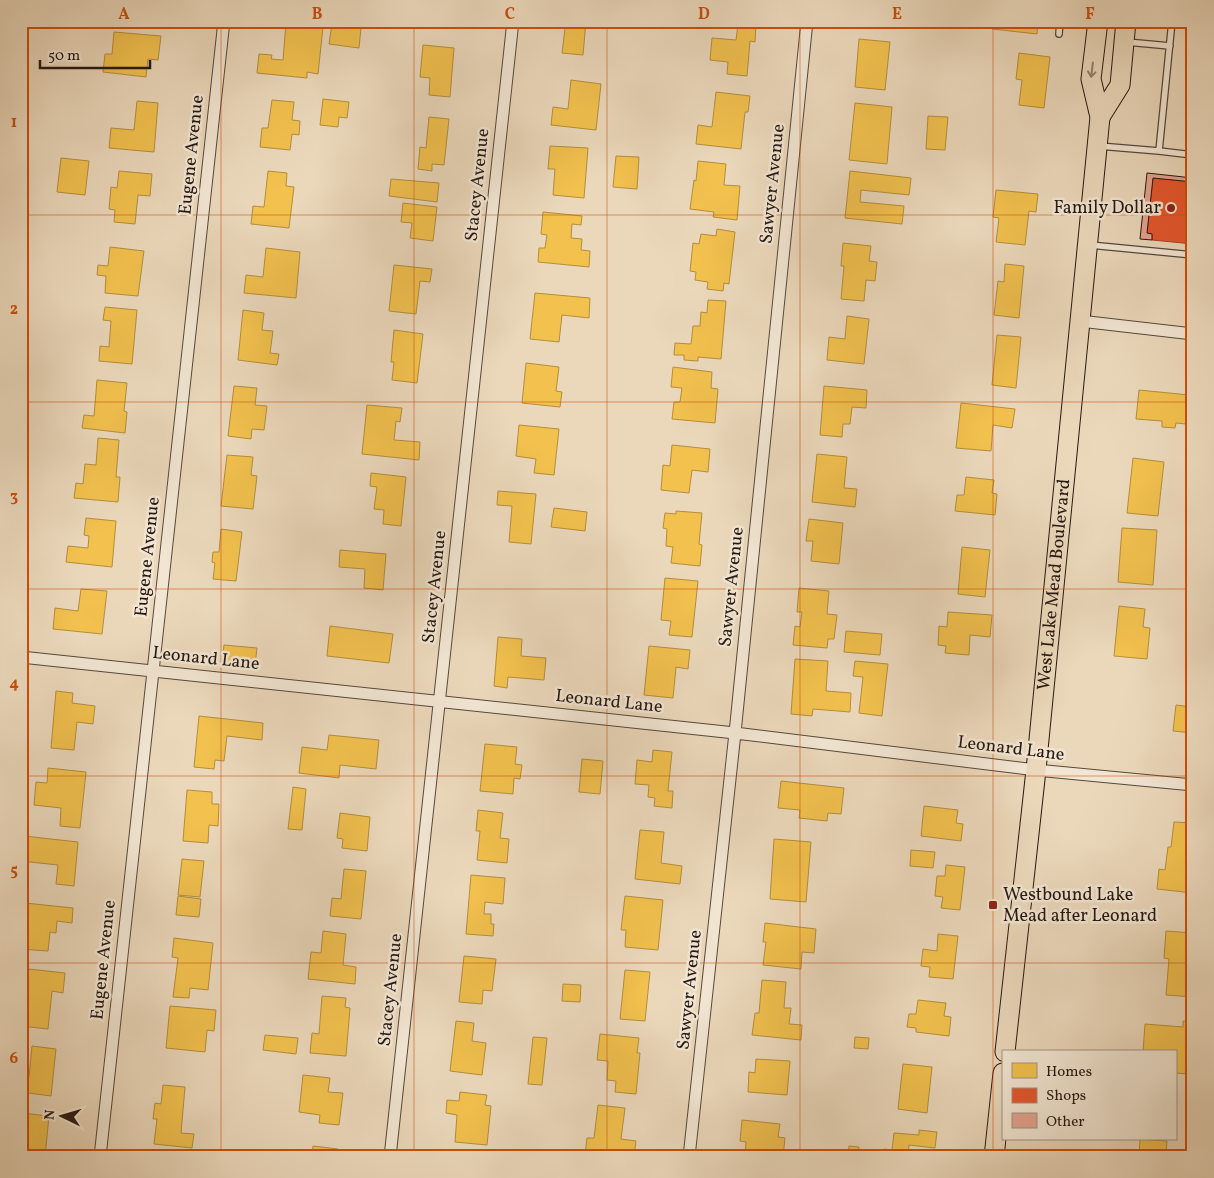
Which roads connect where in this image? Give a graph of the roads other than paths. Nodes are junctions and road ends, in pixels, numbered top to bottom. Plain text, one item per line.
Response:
1 (224, 21) edge
2 (513, 21) edge
3 (807, 21) edge
4 (1060, 21) edge
5 (1098, 21) edge
6 (1126, 21) edge
7 (1172, 21) edge
8 (1059, 34) dead end
9 (1124, 42) junction
10 (1170, 46) junction
11 (1100, 117) junction
12 (1098, 146) junction
13 (1159, 151) junction
14 (1193, 155) edge
15 (1088, 244) junction
16 (1193, 255) edge
17 (1080, 321) junction
18 (1193, 334) edge
19 (21, 656) edge
20 (153, 670) junction
21 (440, 701) junction
22 (736, 733) junction
23 (1036, 770) junction
24 (1193, 785) edge
25 (1005, 1050) edge
26 (1002, 1082) edge
27 (100, 1157) edge
28 (390, 1157) edge
29 (689, 1157) edge
30 (994, 1157) edge

1 - 20 street, Eugene Avenue
2 - 21 street, Stacey Avenue
3 - 22 street, Sawyer Avenue
4 - 8 lane
5 -> 11 main road, West Lake Mead Boulevard
6 - 9 main road, West Lake Mead Boulevard
7 - 10 lane
9 - 10 lane
9 - 11 main road, West Lake Mead Boulevard
10 - 13 lane
11 - 12 main road, West Lake Mead Boulevard
12 - 13 lane
12 - 15 main road, West Lake Mead Boulevard
13 - 14 lane
15 - 16 lane
15 - 17 main road, West Lake Mead Boulevard
17 - 18 street
17 - 23 main road, West Lake Mead Boulevard
19 - 20 street, Leonard Lane
20 - 21 street, Leonard Lane
20 - 27 street, Eugene Avenue
21 - 22 street, Leonard Lane
21 - 28 street, Stacey Avenue
22 - 23 street, Leonard Lane
22 - 29 street, Sawyer Avenue
23 - 24 street, Leonard Lane
23 - 25 main road, West Lake Mead Boulevard
26 - 30 main road

